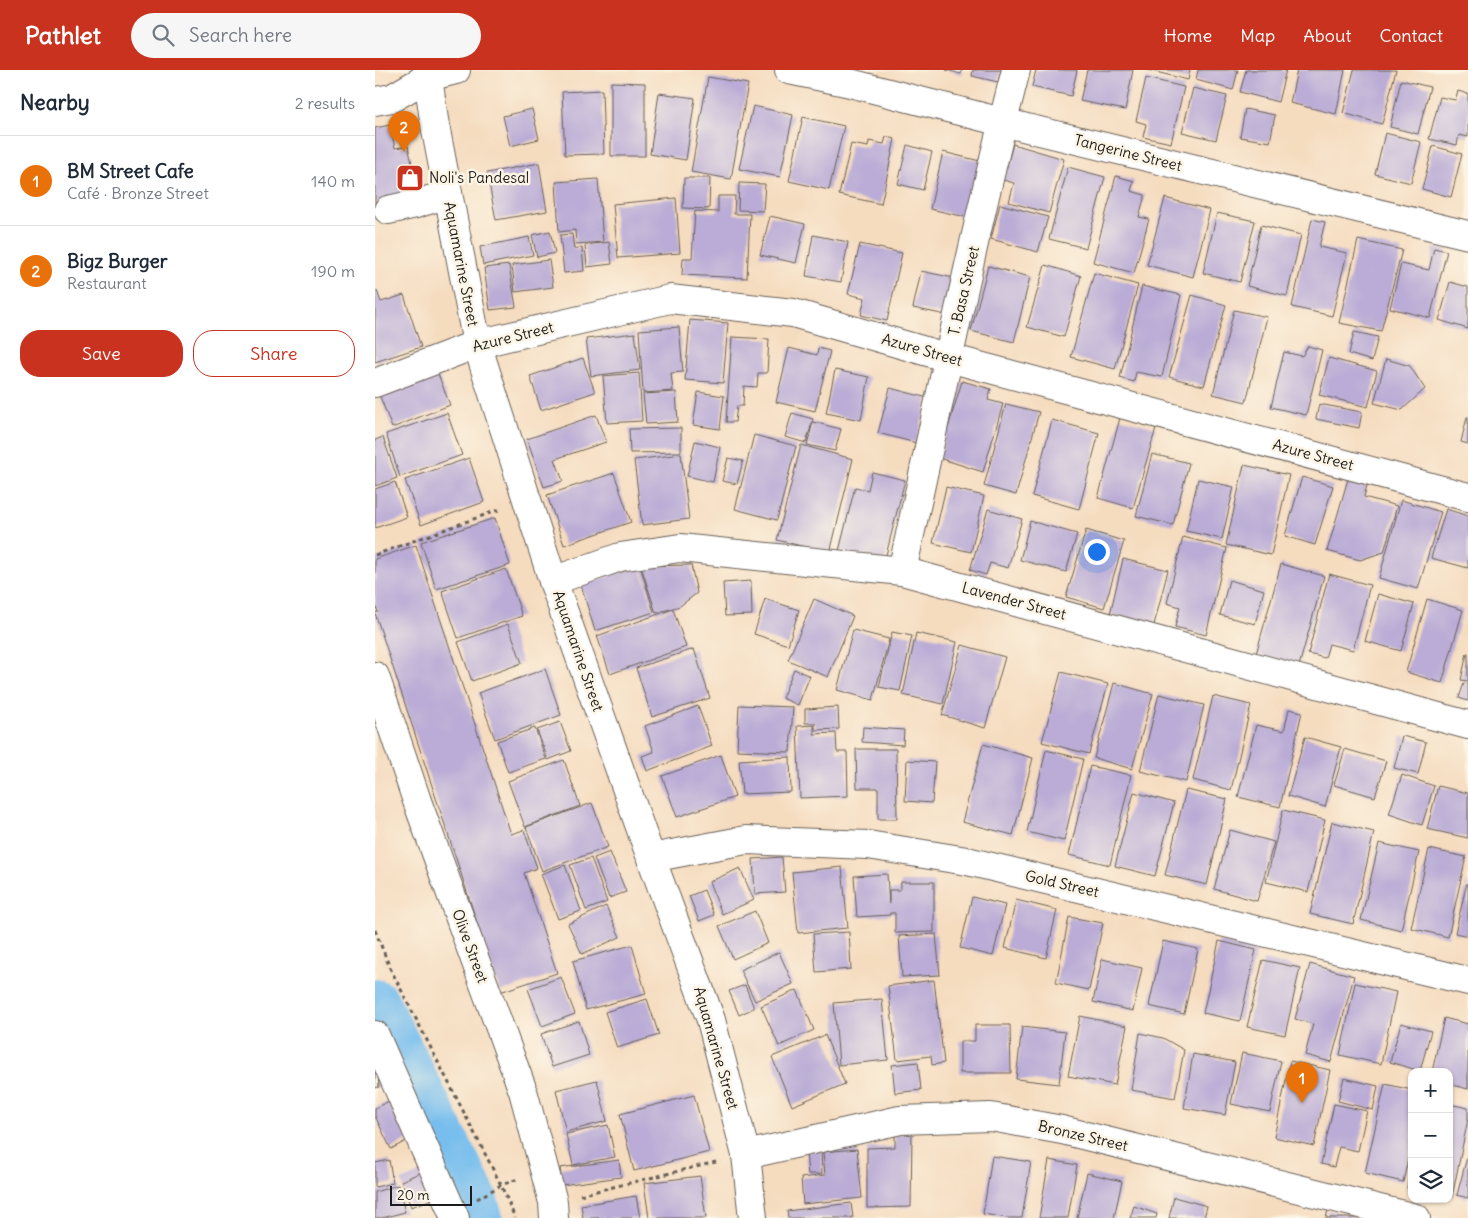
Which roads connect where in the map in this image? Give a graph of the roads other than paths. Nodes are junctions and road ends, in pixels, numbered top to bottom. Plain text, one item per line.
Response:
1 (456, 70) edge
2 (789, 70) edge
3 (1016, 70) edge
4 (428, 73) edge
5 (375, 101) edge
6 (1003, 122) junction
7 (448, 194) junction
8 (388, 210) dead end
9 (1468, 235) edge
10 (477, 344) junction
11 (949, 358) junction
12 (375, 383) edge
13 (1468, 497) edge
14 (902, 571) junction
15 (553, 581) junction
16 (375, 676) edge
17 (1468, 724) edge
18 (651, 858) junction
19 (1468, 981) edge
20 (375, 1035) edge
21 (746, 1155) junction
22 (553, 1210) edge
23 (455, 1218) edge
24 (753, 1218) edge
25 (1416, 1218) edge

1 - 4 street
2 - 6 street, Tangerine Street
3 - 6 street, T. Basa Street
4 - 5 street
4 - 7 street, Aquamarine Street
6 - 9 street, Tangerine Street
6 - 11 street, T. Basa Street
7 - 8 street
7 - 10 street, Aquamarine Street
10 - 11 street, Azure Street
10 - 12 street, Azure Street
10 - 15 street, Aquamarine Street
11 - 13 street, Azure Street
11 - 14 street, T. Basa Street
14 - 15 street, Lavender Street
14 - 17 street, Lavender Street
15 - 18 street, Aquamarine Street
16 - 22 street, Olive Street
18 - 19 street, Gold Street
18 - 21 street, Aquamarine Street
20 - 23 street
21 - 24 street, Aquamarine Street
21 - 25 street, Bronze Street

